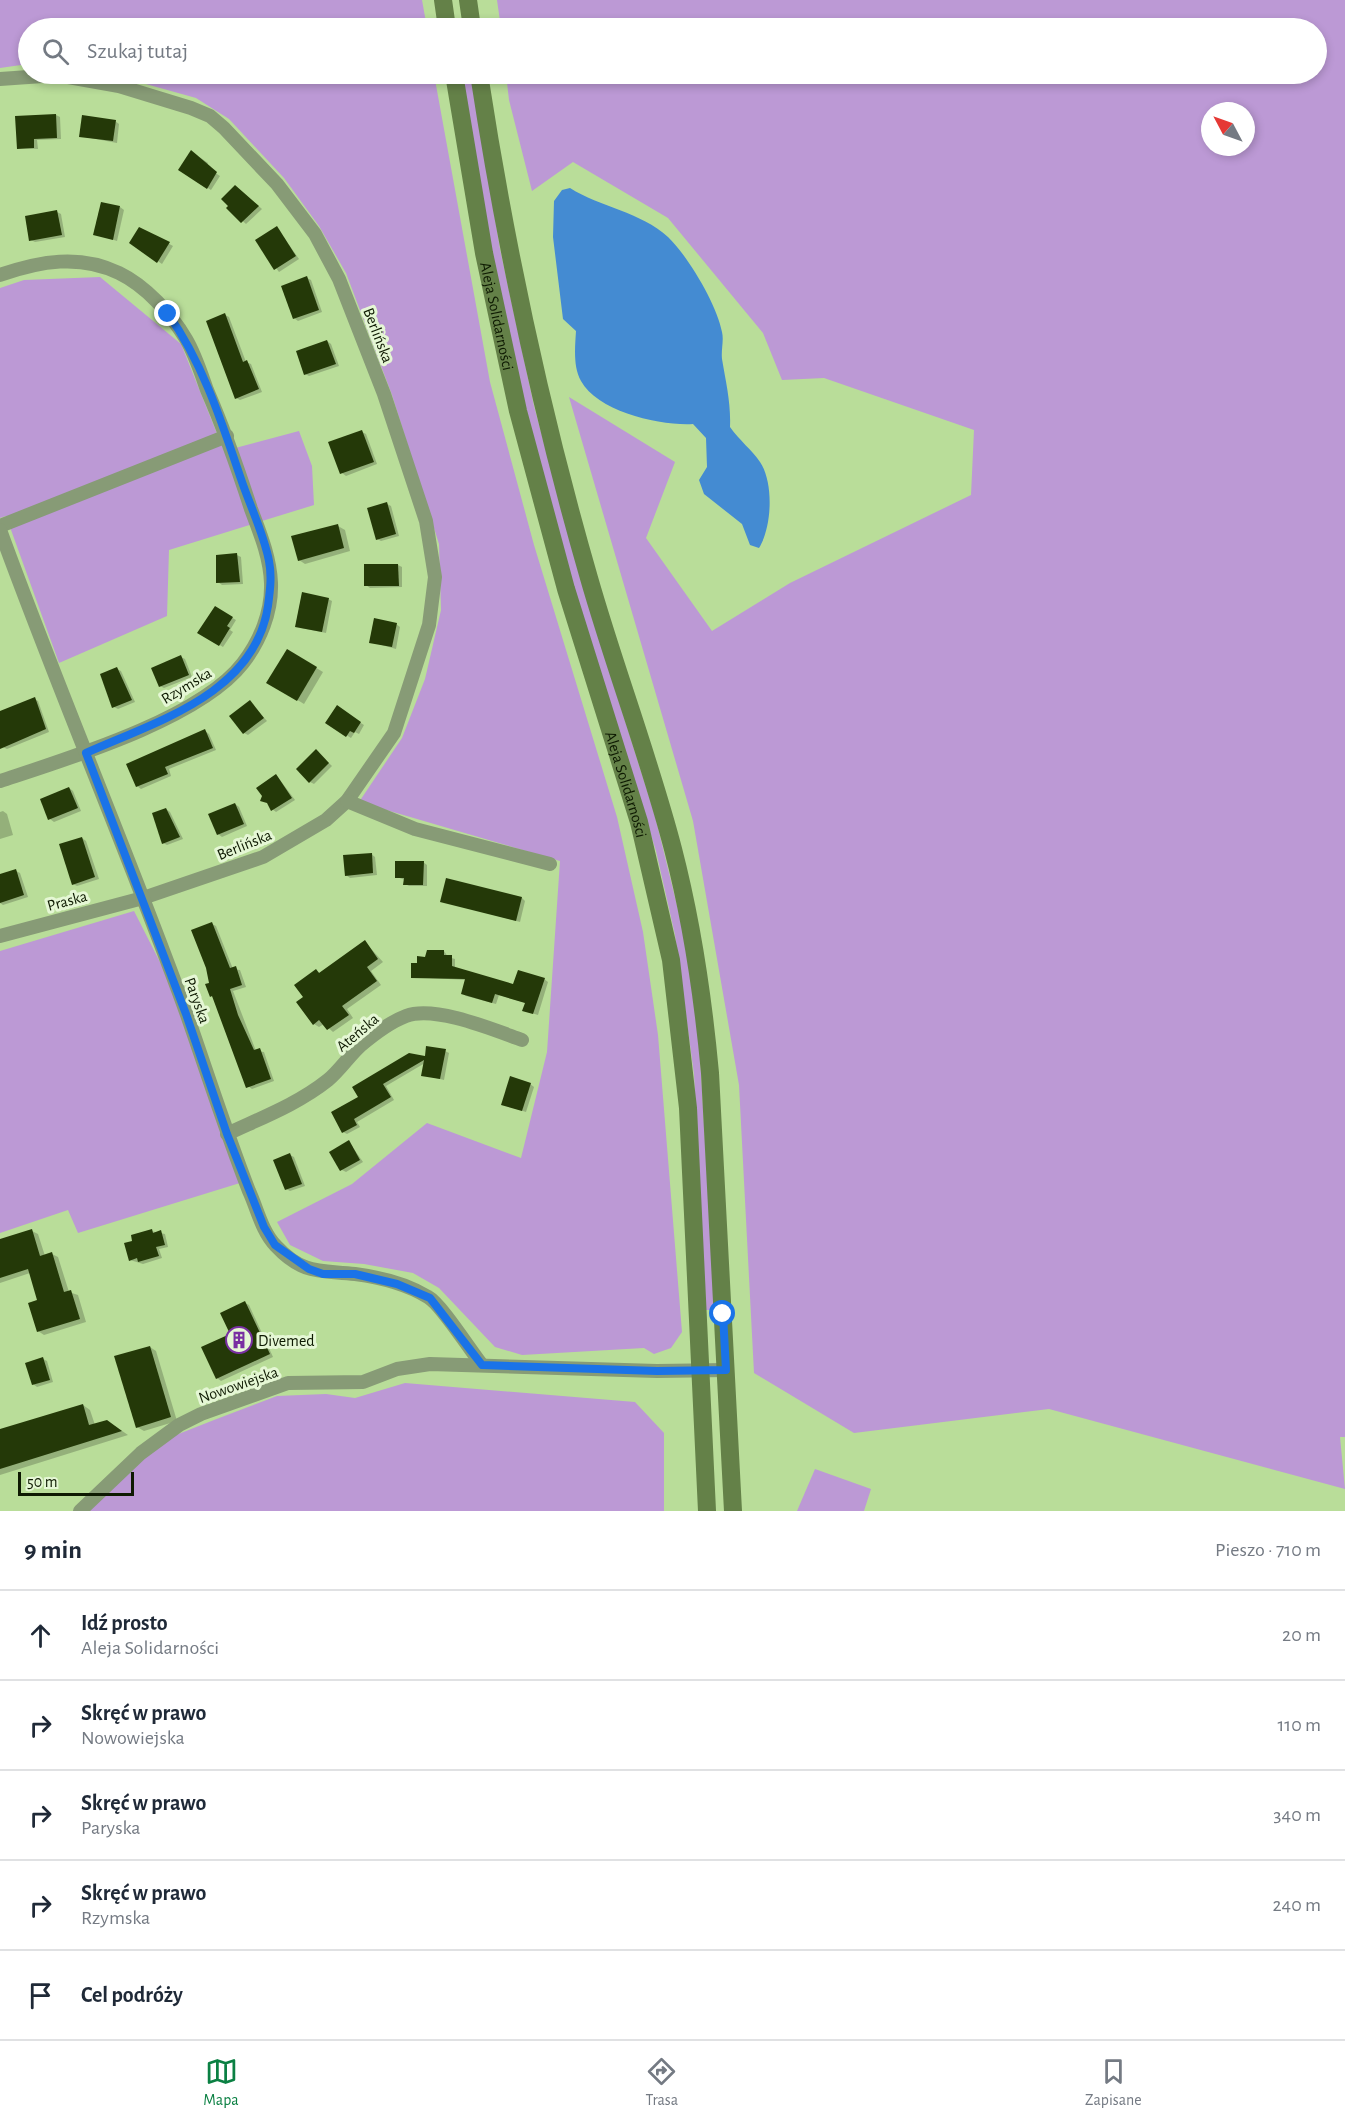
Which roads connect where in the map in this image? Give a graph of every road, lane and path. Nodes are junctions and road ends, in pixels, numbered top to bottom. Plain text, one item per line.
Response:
1 (443, 0) edge
2 (468, 0) edge
3 (446, 18) edge
4 (471, 18) edge
5 (18, 78) edge
6 (0, 79) edge
7 (108, 84) edge
8 (456, 84) edge
9 (481, 84) edge
10 (0, 275) edge
11 (227, 436) junction
12 (0, 528) edge
13 (86, 753) junction
14 (0, 781) edge
15 (346, 801) junction
16 (550, 864) dead end
17 (143, 898) junction
18 (0, 936) edge
19 (522, 1040) dead end
20 (227, 1134) junction
21 (482, 1365) junction
22 (726, 1370) junction
23 (700, 1371) junction
24 (80, 1511) edge
25 (707, 1511) edge
26 (733, 1511) edge

1 - 3 main road
2 - 4 main road
5 - 6 street, Berlińska
7 - 15 street, Berlińska
8 - 23 main road, Aleja Solidarności
9 - 22 main road, Aleja Solidarności
10 - 11 street, Rzymska
11 - 12 street
11 - 13 street, Rzymska
12 - 13 street, Paryska
13 - 14 street, Rzymska
13 - 17 street, Paryska
15 - 16 street
15 - 17 street, Berlińska
17 - 18 street, Praska
17 - 20 street, Paryska
19 - 20 street, Ateńska
20 - 21 street, Paryska
21 - 23 street, Nowowiejska
21 - 24 street, Nowowiejska
22 - 23 street, Nowowiejska
22 - 26 main road, Aleja Solidarności
23 - 25 main road, Aleja Solidarności

